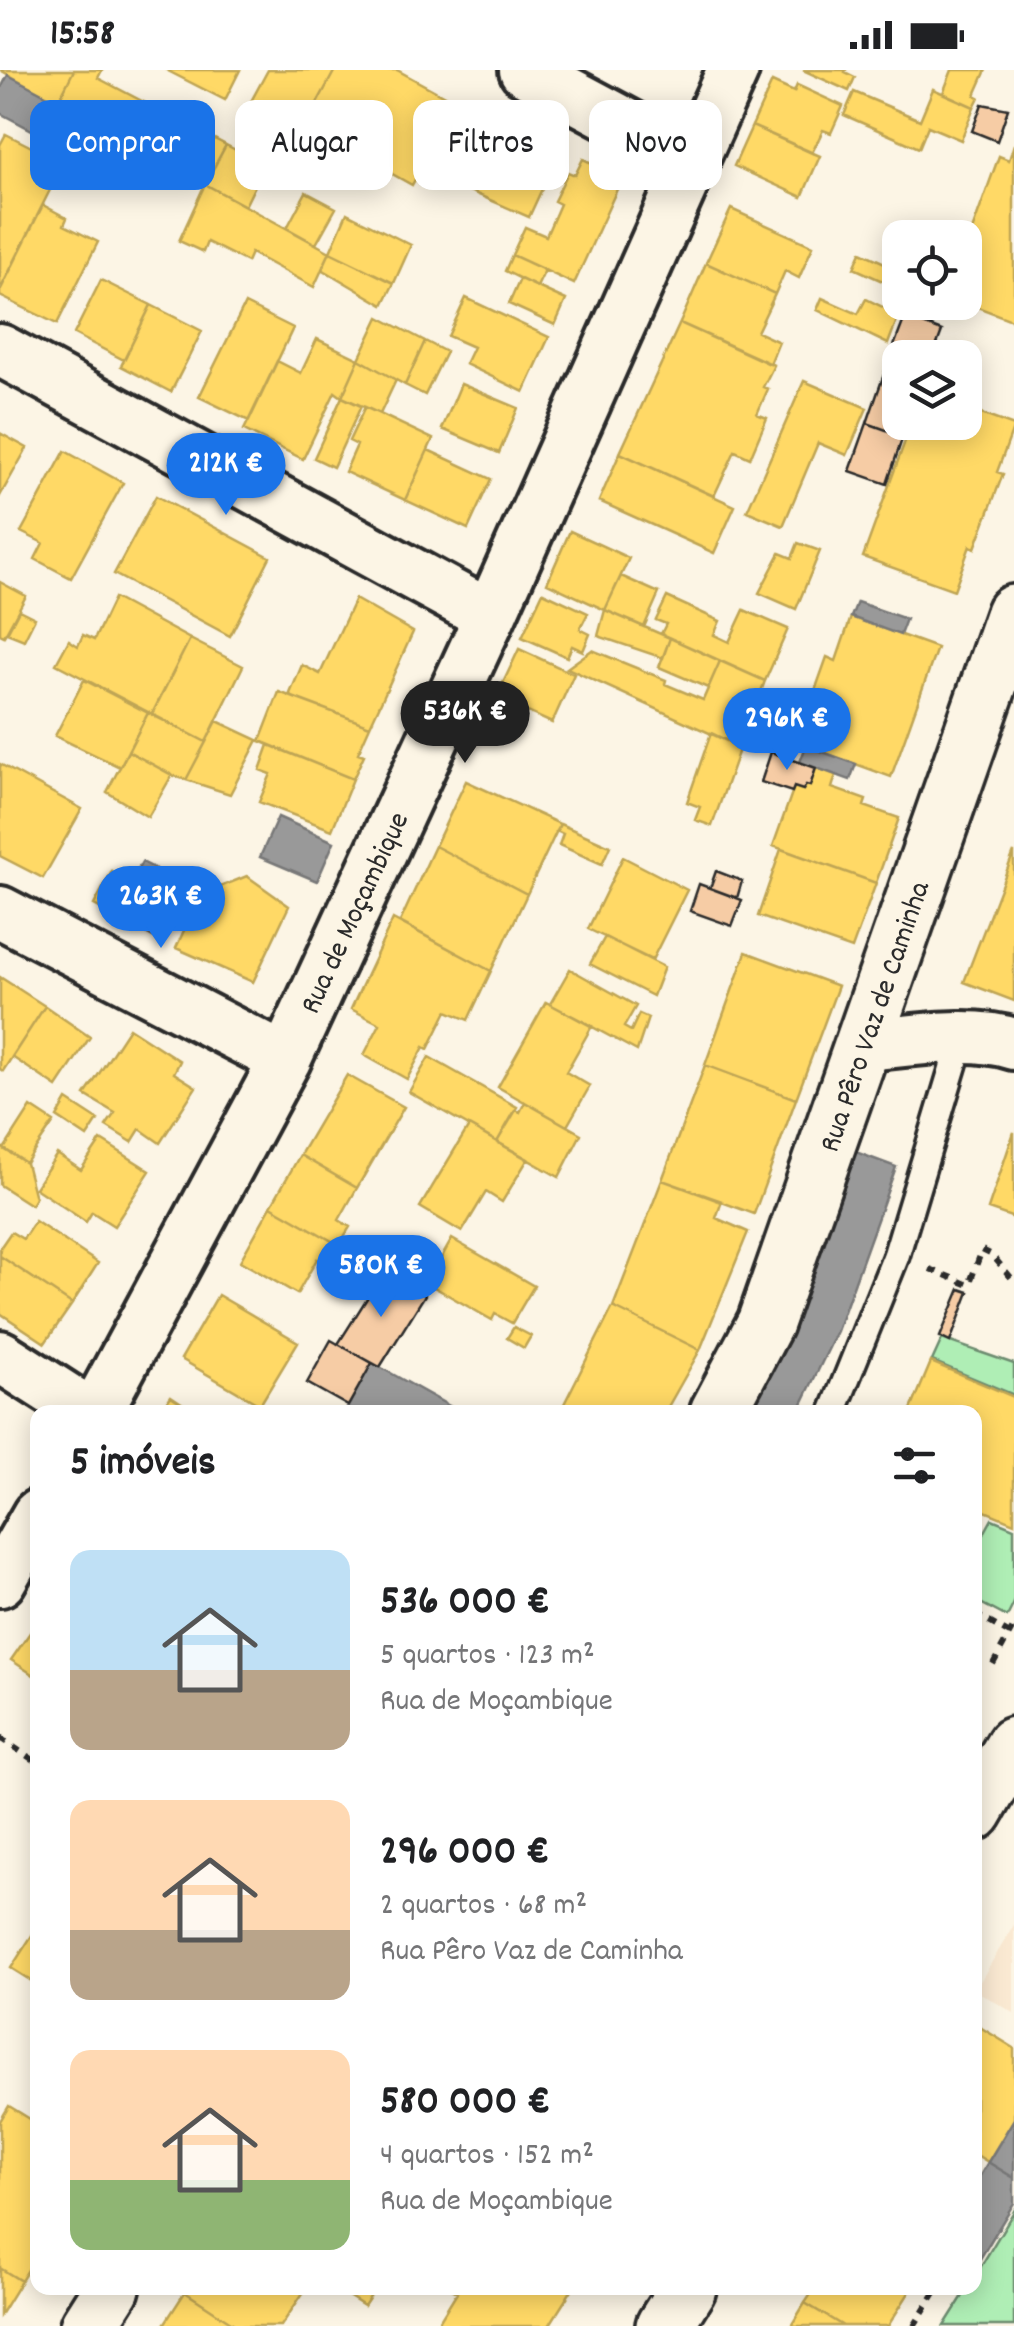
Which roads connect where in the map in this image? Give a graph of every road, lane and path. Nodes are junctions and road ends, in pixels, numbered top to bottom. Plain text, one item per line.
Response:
1 (525, 70) edge
2 (732, 70) edge
3 (719, 100) edge
4 (589, 104) edge
5 (681, 190) edge
6 (0, 350) edge
7 (1014, 613) edge
8 (490, 616) junction
9 (0, 912) edge
10 (962, 1037) junction
11 (1014, 1044) edge
12 (862, 1046) junction
13 (284, 1060) junction
14 (1014, 1281) edge
15 (969, 1285) dead end
16 (0, 1356) edge
17 (76, 1405) edge
18 (100, 1405) edge
19 (722, 1405) edge
20 (835, 1405) edge
21 (30, 1529) edge
22 (0, 1581) edge
23 (982, 1617) edge
24 (1012, 1630) edge
25 (993, 1664) dead end
26 (0, 1738) edge
27 (1014, 1745) edge
28 (30, 1758) edge
29 (982, 1800) edge
30 (108, 2295) edge
31 (684, 2295) edge
32 (934, 2295) edge
33 (88, 2326) edge
34 (664, 2326) edge
35 (914, 2326) edge

1 - 4 street
2 - 3 street, Rua de Moçambique
5 - 8 street, Rua de Moçambique
6 - 8 street
7 - 12 street, Rua Pêro Vaz de Caminha
8 - 13 street, Rua de Moçambique
9 - 13 street
10 - 11 street
10 - 12 street
10 - 20 lane
12 - 19 street, Rua Pêro Vaz de Caminha
13 - 18 street, Rua de Moçambique
14 - 15 path
16 - 17 street
21 - 22 street
23 - 24 path
24 - 25 path
26 - 28 path
27 - 29 street
30 - 33 street
31 - 34 street
32 - 35 path

